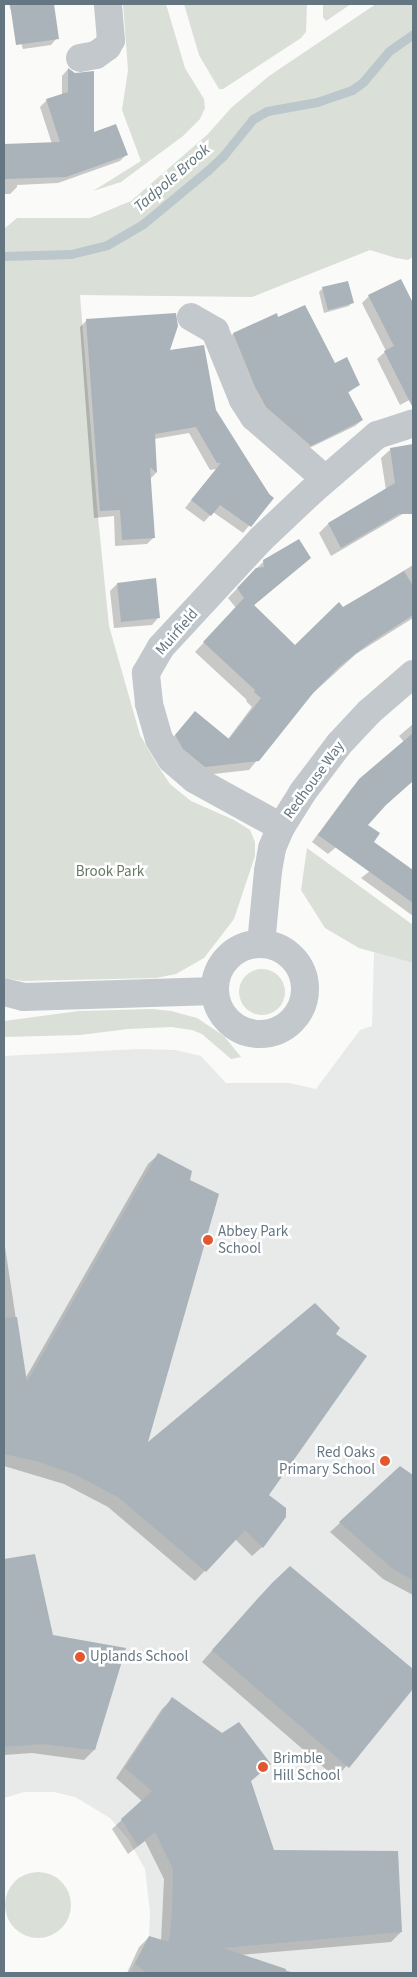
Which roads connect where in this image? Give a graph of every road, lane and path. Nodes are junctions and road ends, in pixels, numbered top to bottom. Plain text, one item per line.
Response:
1 (108, 4) edge
2 (80, 58) dead end
3 (191, 318) dead end
4 (413, 423) edge
5 (325, 479) junction
6 (413, 674) edge
7 (281, 827) junction
8 (261, 944) junction
9 (215, 991) junction
10 (10, 998) edge

1 - 2 street
3 - 5 street
4 - 5 street, Muirfield
5 - 7 street, Muirfield
6 - 7 street, Redhouse Way
7 - 8 street, Redhouse Way
8 - 9 street
8 - 9 street
9 - 10 street

